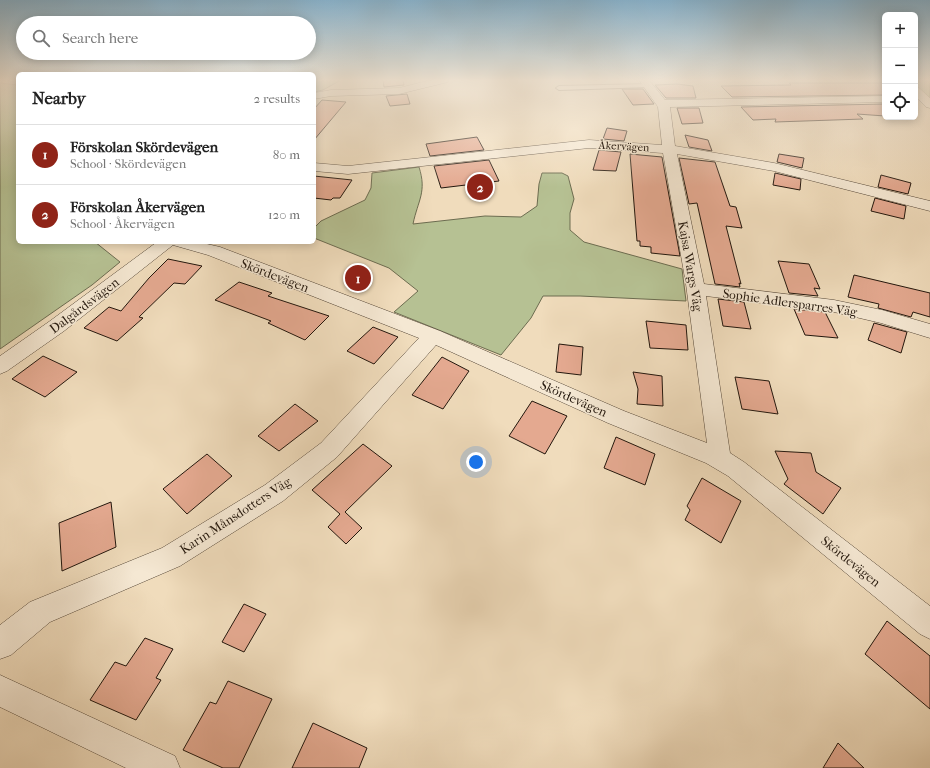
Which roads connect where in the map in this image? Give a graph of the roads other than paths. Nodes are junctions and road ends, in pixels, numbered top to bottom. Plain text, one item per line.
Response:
1 (665, 116) edge
2 (669, 149) junction
3 (316, 167) edge
4 (930, 206) edge
5 (164, 244) edge
6 (187, 244) edge
7 (696, 289) junction
8 (930, 331) edge
9 (433, 336) junction
10 (0, 366) edge
11 (719, 459) junction
12 (930, 624) edge
13 (0, 644) edge
14 (0, 692) edge
15 (163, 768) edge

1 - 2 street, Kajsa Wargs Väg
2 - 3 street, Åkervägen
2 - 4 street, Åkervägen
2 - 7 street, Kajsa Wargs Väg
5 - 10 street, Dalgårdsvägen
6 - 9 street, Skördevägen
7 - 8 street, Sophie Adlersparres Väg
7 - 11 street, Kajsa Wargs Väg
9 - 11 street, Skördevägen
9 - 13 street, Karin Månsdotters Väg
11 - 12 street, Skördevägen
14 - 15 street

